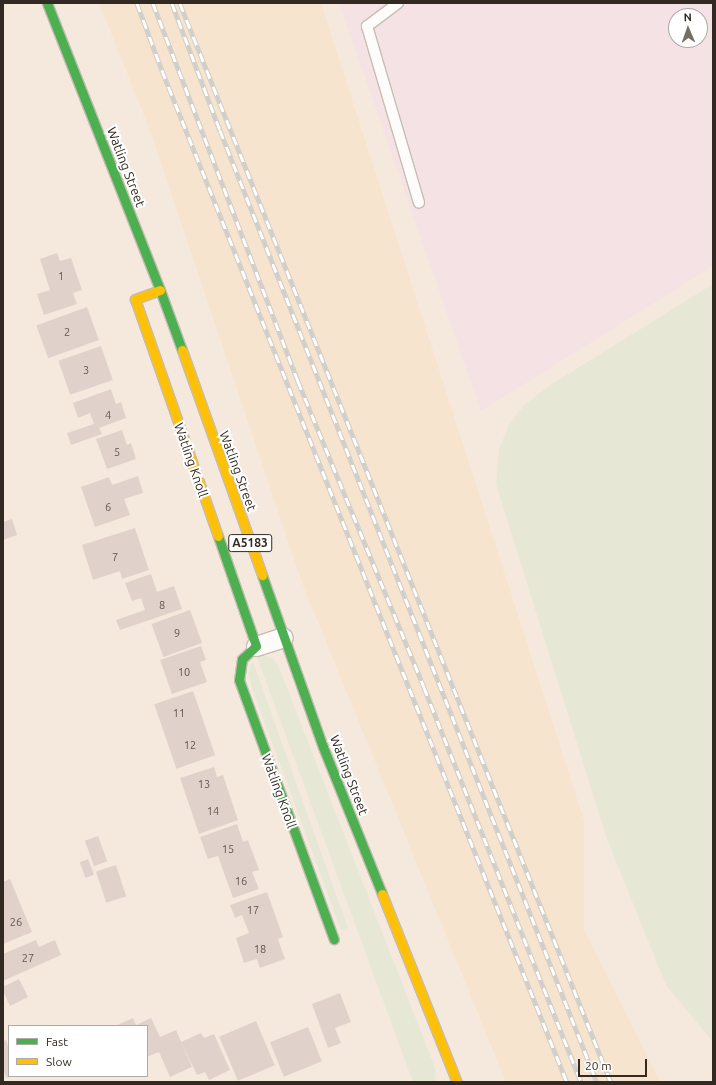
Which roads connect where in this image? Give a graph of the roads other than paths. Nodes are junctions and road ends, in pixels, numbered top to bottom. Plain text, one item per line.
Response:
1 (47, 3) edge
2 (398, 3) edge
3 (419, 203) dead end
4 (160, 290) junction
5 (283, 637) junction
6 (256, 646) junction
7 (334, 939) dead end
8 (457, 1082) edge

1 - 4 main road, Watling Street / A5183
2 - 3 lane
4 - 5 main road, Watling Street / A5183
4 - 6 main road, Watling Knoll
5 - 6 street, Watling Knoll
5 - 8 main road, Watling Street / A5183
6 - 7 main road, Watling Knoll

